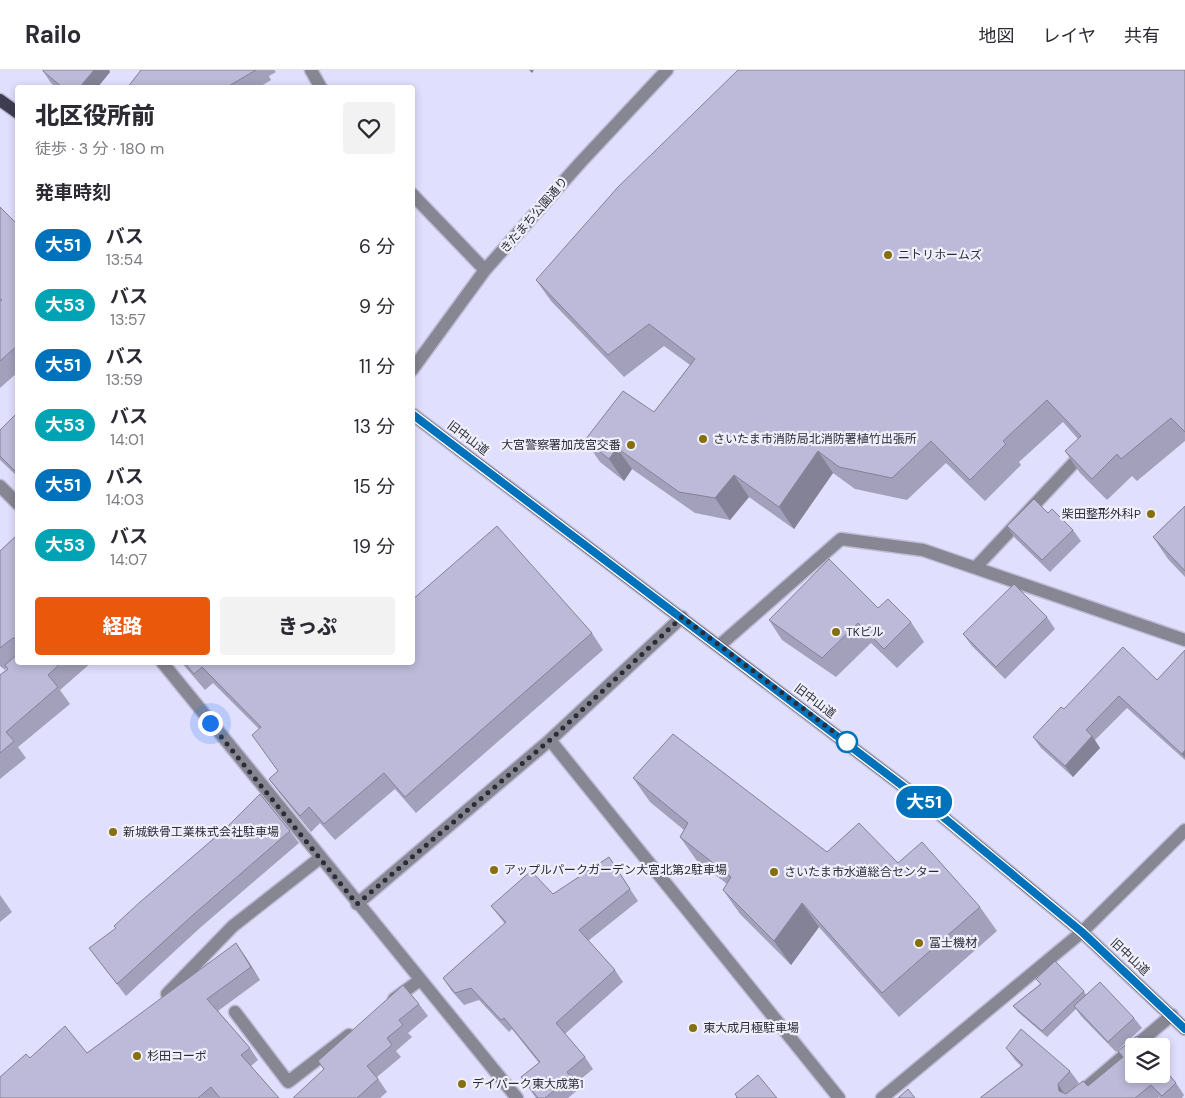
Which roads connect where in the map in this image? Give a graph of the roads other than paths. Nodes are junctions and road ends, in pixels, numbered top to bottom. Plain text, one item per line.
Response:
1 (311, 70) edge
2 (667, 70) edge
3 (319, 85) edge
4 (0, 100) edge
5 (15, 112) edge
6 (415, 197) edge
7 (485, 270) junction
8 (415, 366) edge
9 (415, 416) edge
10 (1082, 454) edge
11 (2, 491) edge
12 (15, 502) edge
13 (975, 568) junction
14 (682, 617) junction
15 (1185, 640) edge
16 (720, 645) junction
17 (164, 665) edge
18 (550, 740) junction
19 (1185, 830) edge
20 (320, 858) junction
21 (357, 904) junction
22 (1082, 932) junction
23 (420, 980) junction
24 (167, 994) edge
25 (381, 1010) edge
26 (235, 1012) dead end
27 (1172, 1015) junction
28 (358, 1028) edge
29 (1185, 1029) edge
30 (1145, 1038) edge
31 (1125, 1055) edge
32 (517, 1098) edge
33 (839, 1098) edge
34 (882, 1098) edge
35 (1074, 1098) edge

1 - 3 street
2 - 7 street, きたまち公園通り
4 - 5 main road
6 - 7 street
7 - 8 street, きたまち公園通り
9 - 14 main road, 旧中山道
10 - 13 street
11 - 12 street
13 - 15 street
13 - 16 street
14 - 16 main road, 旧中山道
14 - 18 street
16 - 22 main road, 旧中山道
17 - 20 street
18 - 21 street
18 - 33 street
19 - 22 street
20 - 21 street
20 - 24 street
21 - 23 street
22 - 27 main road, 旧中山道
22 - 34 street
23 - 25 street
23 - 32 street
26 - 28 street
27 - 29 main road, 旧中山道
27 - 30 street
31 - 35 street

